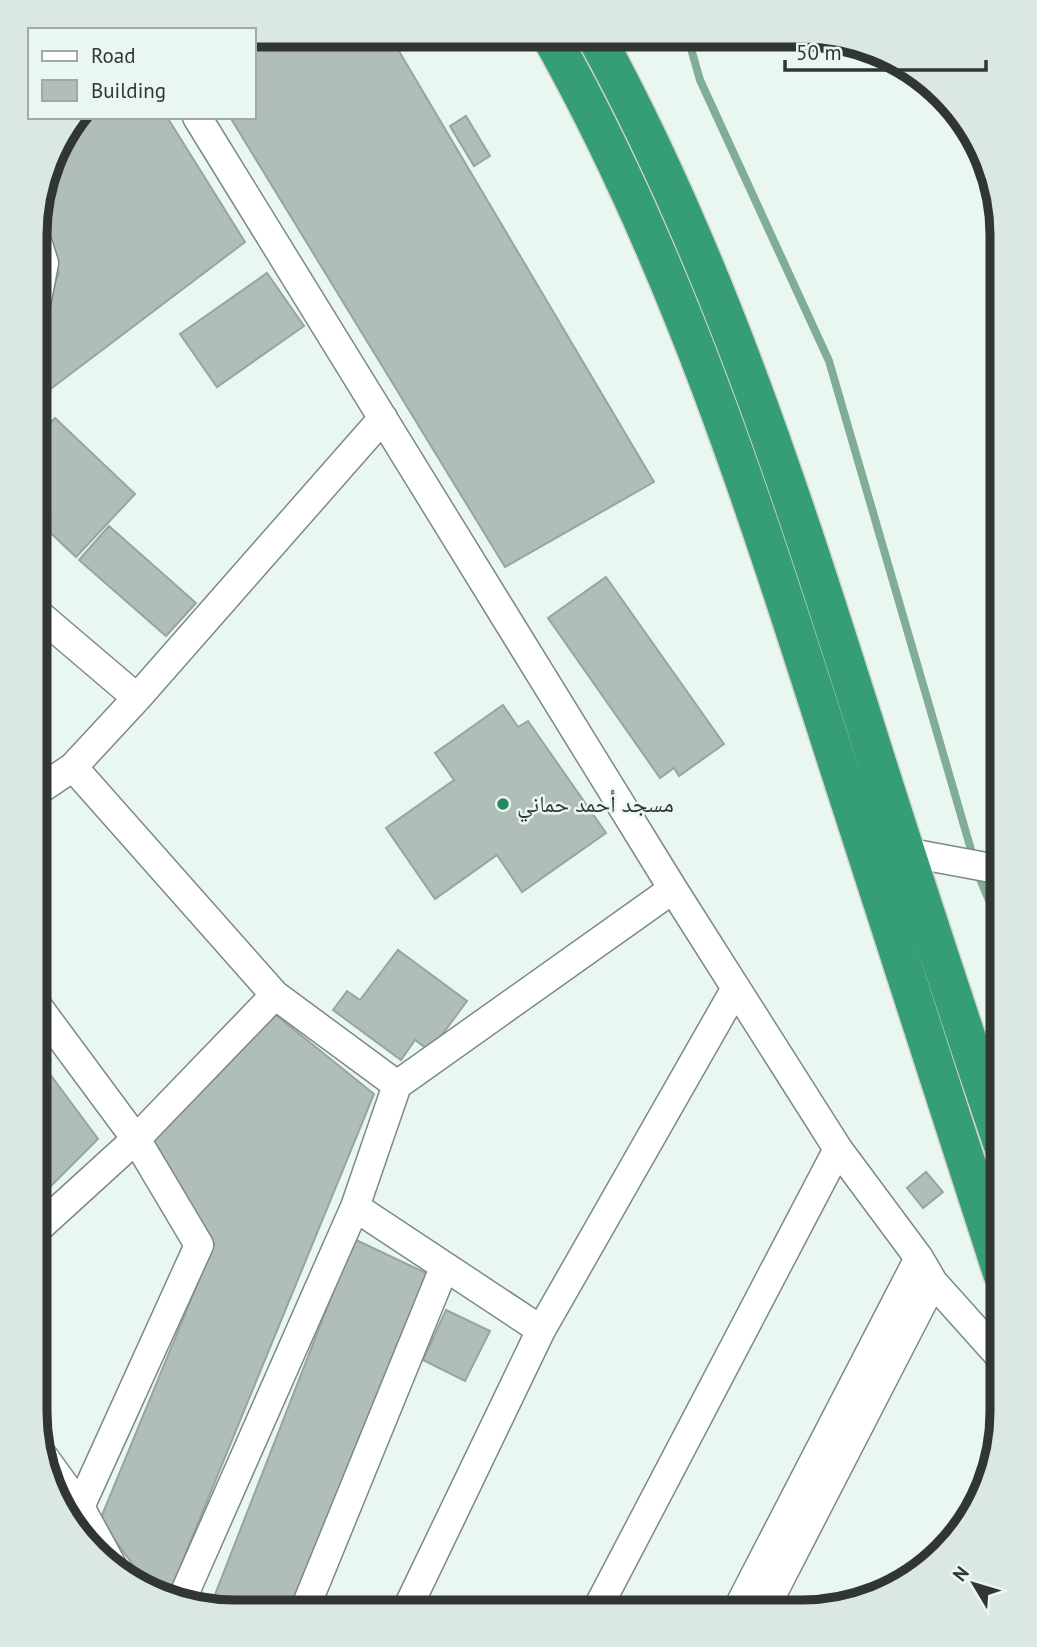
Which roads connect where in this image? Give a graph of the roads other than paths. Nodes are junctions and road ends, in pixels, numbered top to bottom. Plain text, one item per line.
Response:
1 (557, 47) edge
2 (602, 47) edge
3 (198, 119) edge
4 (383, 418) junction
5 (47, 621) edge
6 (137, 698) junction
7 (73, 767) junction
8 (47, 785) edge
9 (905, 852) junction
10 (989, 868) edge
11 (673, 889) junction
12 (736, 988) junction
13 (275, 995) junction
14 (47, 1019) edge
15 (397, 1086) junction
16 (989, 1105) edge
17 (136, 1139) junction
18 (838, 1149) junction
19 (355, 1207) junction
20 (47, 1220) edge
21 (989, 1233) edge
22 (444, 1268) junction
23 (926, 1270) junction
24 (541, 1330) junction
25 (989, 1344) edge
26 (61, 1481) edge
27 (80, 1507) junction
28 (99, 1541) edge
29 (185, 1592) edge
30 (308, 1600) edge
31 (411, 1600) edge
32 (602, 1600) edge
33 (743, 1600) edge
34 (770, 1600) edge

1 - 21 highway
2 - 9 highway
3 - 4 street
4 - 6 street
4 - 11 street
5 - 6 street
6 - 7 street
7 - 8 street
7 - 13 street
9 - 10 street
9 - 16 highway
11 - 12 street
11 - 15 street
12 - 18 street
12 - 24 street
13 - 15 street
13 - 17 street
14 - 17 street
15 - 19 street
17 - 20 street
17 - 27 street
18 - 23 street
18 - 32 street
19 - 22 street
19 - 29 street
22 - 24 street
22 - 30 street
23 - 25 street
23 - 33 street
23 - 34 street
24 - 31 street
26 - 27 street
27 - 28 street

